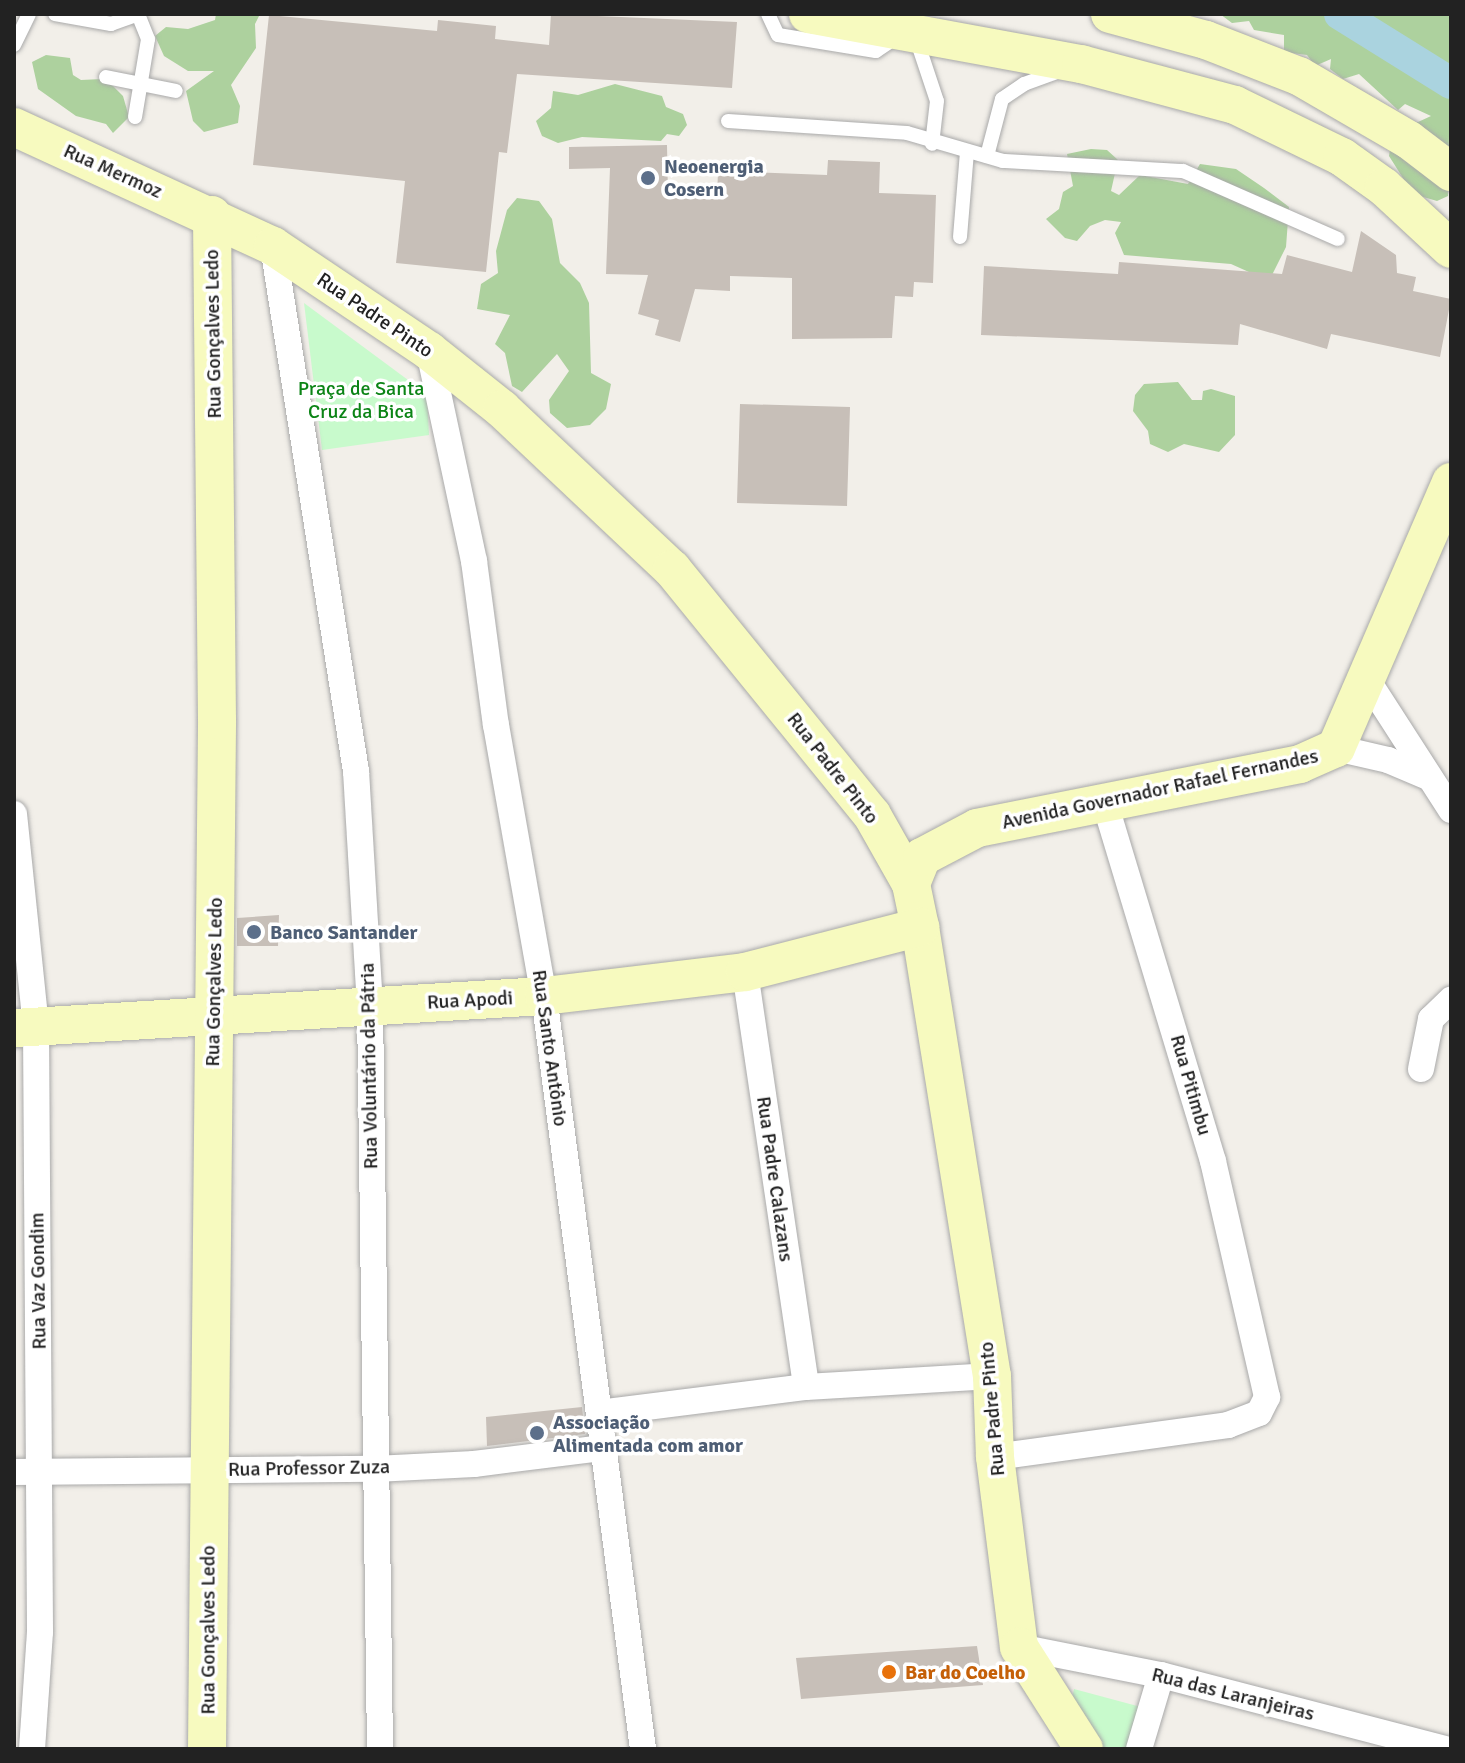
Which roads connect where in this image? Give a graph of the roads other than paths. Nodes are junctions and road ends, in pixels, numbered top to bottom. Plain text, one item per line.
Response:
1 (29, 14) edge
2 (55, 14) edge
3 (138, 14) edge
4 (768, 14) edge
5 (808, 14) edge
6 (1110, 14) edge
7 (909, 32) junction
8 (14, 45) edge
9 (1081, 64) junction
10 (106, 77) dead end
11 (141, 83) junction
12 (176, 91) dead end
13 (135, 117) dead end
14 (728, 121) dead end
15 (14, 127) edge
16 (932, 144) junction
17 (967, 152) junction
18 (987, 156) junction
19 (1451, 172) edge
20 (212, 215) junction
21 (960, 237) dead end
22 (1338, 239) dead end
23 (273, 246) junction
24 (1451, 249) edge
25 (429, 351) junction
26 (1451, 482) edge
27 (1366, 678) junction
28 (1336, 748) junction
29 (1428, 777) junction
30 (1104, 799) junction
31 (1451, 810) edge
32 (14, 814) edge
33 (911, 884) junction
34 (920, 927) junction
35 (745, 972) junction
36 (544, 996) junction
37 (1451, 1000) edge
38 (370, 1005) junction
39 (214, 1016) junction
40 (25, 1028) edge
41 (1421, 1069) dead end
42 (992, 1376) junction
43 (806, 1387) junction
44 (599, 1413) junction
45 (603, 1448) junction
46 (995, 1457) junction
47 (208, 1469) junction
48 (375, 1469) junction
49 (41, 1471) junction
50 (14, 1472) edge
51 (1019, 1647) junction
52 (1161, 1675) junction
53 (32, 1749) edge
54 (207, 1749) edge
55 (380, 1749) edge
56 (643, 1749) edge
57 (1084, 1749) edge
58 (1139, 1749) edge
59 (1446, 1749) edge

1 - 8 lane
2 - 3 lane
3 - 11 lane
4 - 7 lane
5 - 7 street
6 - 19 street
7 - 9 street
7 - 16 lane
9 - 18 lane
9 - 24 street
10 - 11 lane
11 - 12 lane
11 - 13 lane
14 - 16 lane
15 - 20 street, Rua Mermoz
16 - 17 lane
17 - 18 lane
17 - 21 lane
18 - 22 lane
20 - 23 street, Rua Padre Pinto
20 - 39 street, Rua Gonçalves Ledo
23 - 25 street, Rua Padre Pinto
23 - 38 street, Rua Voluntário da Pátria
25 - 33 street, Rua Padre Pinto
25 - 36 street, Rua Santo Antônio
26 - 27 street, Avenida Governador Rafael Fernandes
27 - 28 street, Avenida Governador Rafael Fernandes
27 - 29 street
28 - 29 street
28 - 30 street, Avenida Governador Rafael Fernandes
29 - 31 street
30 - 33 street, Avenida Governador Rafael Fernandes
30 - 46 street, Rua Pitimbu
32 - 40 street, Rua Vaz Gondim
33 - 34 street, Rua Padre Pinto
34 - 35 street, Rua Apodi
34 - 42 street, Rua Padre Pinto
35 - 36 street, Rua Apodi
35 - 43 street, Rua Padre Calazans
36 - 38 street, Rua Apodi
36 - 44 street, Rua Santo Antônio
37 - 41 street
38 - 39 street, Rua Apodi
38 - 48 street, Rua Voluntário da Pátria
39 - 40 street, Rua Apodi
39 - 47 street, Rua Gonçalves Ledo
40 - 49 street, Rua Vaz Gondim
42 - 43 street
42 - 46 street, Rua Padre Pinto
43 - 44 street
44 - 45 street, Rua Santo Antônio
45 - 48 street, Rua Professor Zuza
45 - 56 street, Rua Santo Antônio
46 - 51 street, Rua Padre Pinto
47 - 48 street, Rua Professor Zuza
47 - 49 street, Rua Professor Zuza
47 - 54 street, Rua Gonçalves Ledo
48 - 55 street, Rua Voluntário da Pátria
49 - 50 street, Rua Professor Zuza
49 - 53 street, Rua Vaz Gondim
51 - 52 street, Rua das Laranjeiras
51 - 57 street, Rua Padre Pinto
52 - 58 street
52 - 59 street, Rua das Laranjeiras

